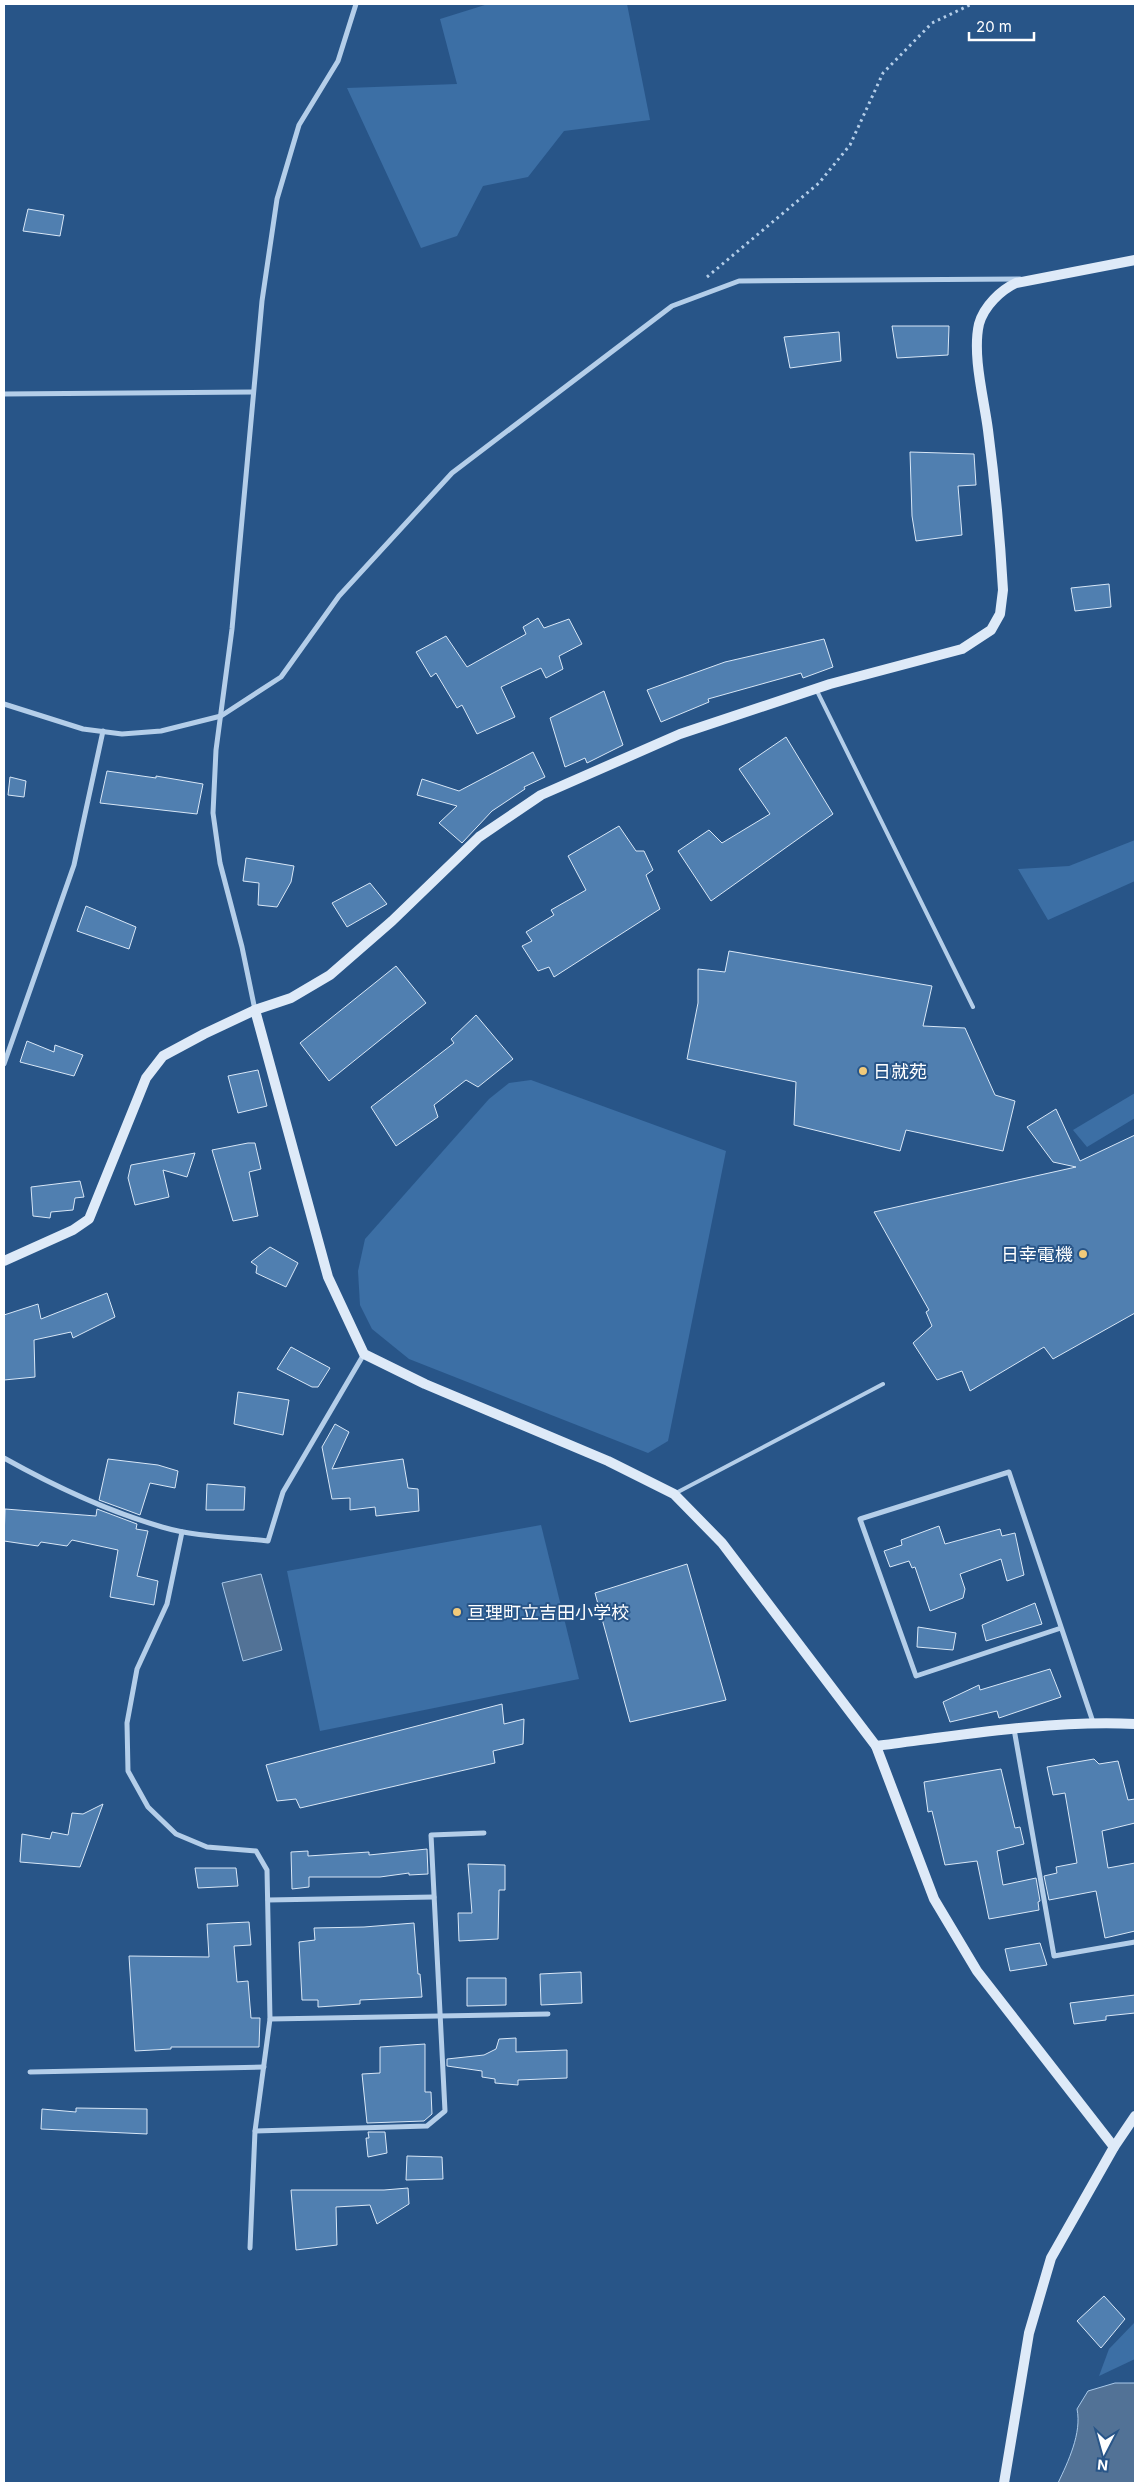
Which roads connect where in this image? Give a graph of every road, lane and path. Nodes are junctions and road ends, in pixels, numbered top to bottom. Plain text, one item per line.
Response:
1 (356, 4) edge
2 (972, 4) edge
3 (1135, 260) edge
4 (1038, 278) junction
5 (702, 282) dead end
6 (253, 392) junction
7 (4, 394) edge
8 (816, 688) junction
9 (4, 704) edge
10 (221, 716) junction
11 (103, 731) junction
12 (974, 1006) dead end
13 (255, 1010) junction
14 (4, 1064) edge
15 (4, 1261) edge
16 (364, 1354) junction
17 (884, 1384) dead end
18 (4, 1458) edge
19 (674, 1494) junction
20 (182, 1532) junction
21 (1062, 1628) junction
22 (1093, 1722) junction
23 (1135, 1724) edge
24 (1014, 1728) junction
25 (876, 1746) junction
26 (484, 1833) dead end
27 (434, 1897) junction
28 (268, 1900) junction
29 (1135, 1942) edge
30 (548, 2014) dead end
31 (439, 2016) junction
32 (270, 2018) junction
33 (264, 2067) junction
34 (30, 2072) dead end
35 (1135, 2116) edge
36 (255, 2131) junction
37 (1114, 2147) junction
38 (250, 2248) dead end
39 (1004, 2483) edge

1 - 6 street
2 - 5 path
3 - 4 street
4 - 8 street
4 - 10 street
6 - 7 street
6 - 10 street
8 - 12 lane
8 - 13 street
9 - 11 street
10 - 11 street
10 - 13 street
11 - 14 street
13 - 15 street
13 - 16 street
16 - 19 street
16 - 20 street
17 - 19 lane
18 - 20 street
19 - 25 street
20 - 28 street
21 - 21 street
21 - 22 street
22 - 23 street
22 - 24 street
24 - 25 street
24 - 29 street
25 - 37 street
26 - 27 street
27 - 28 street
27 - 31 street
28 - 32 street
30 - 31 street
31 - 32 street
31 - 36 street
32 - 33 street
33 - 34 street
33 - 36 street
35 - 37 street
36 - 38 street
37 - 39 street

